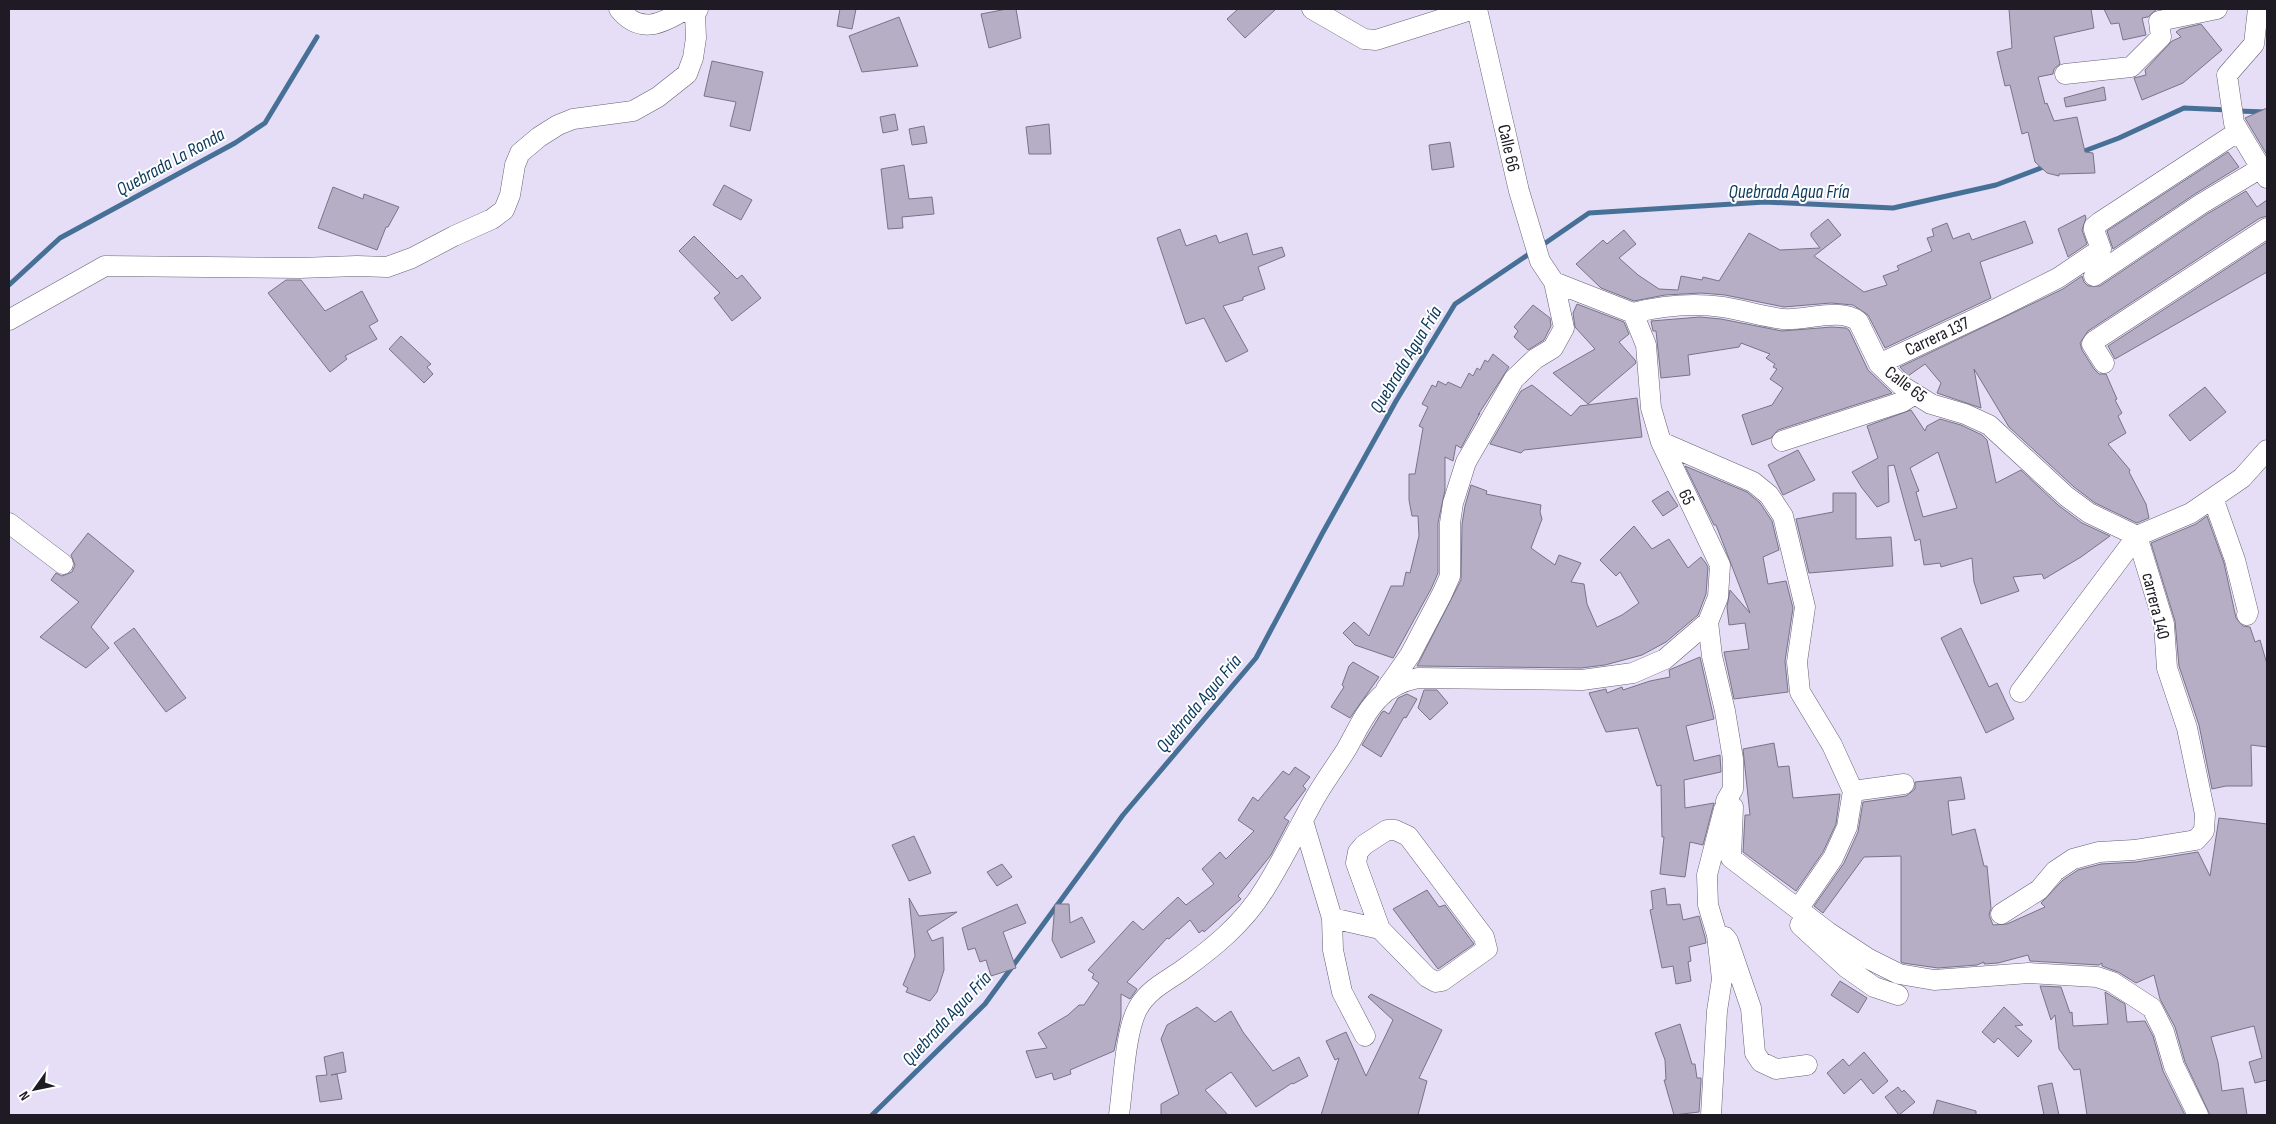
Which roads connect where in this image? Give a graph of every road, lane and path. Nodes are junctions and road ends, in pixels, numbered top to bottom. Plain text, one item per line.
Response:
1 (619, 9) edge
2 (686, 9) edge
3 (698, 9) edge
4 (1312, 9) edge
5 (1476, 9) edge
6 (2217, 9) edge
7 (2261, 22) edge
8 (2065, 74) dead end
9 (2236, 127) junction
10 (2264, 173) edge
11 (2267, 228) edge
12 (2094, 276) dead end
13 (1554, 282) junction
14 (1633, 313) junction
15 (9, 320) edge
16 (2104, 363) dead end
17 (1879, 364) junction
18 (1915, 394) junction
19 (1782, 441) dead end
20 (1661, 442) junction
21 (2267, 450) edge
22 (2213, 498) junction
23 (9, 523) edge
24 (2136, 536) junction
25 (63, 564) dead end
26 (2247, 615) dead end
27 (1708, 622) junction
28 (2020, 692) dead end
29 (1378, 698) junction
30 (1904, 784) dead end
31 (1853, 791) junction
32 (1726, 801) junction
33 (1303, 821) junction
34 (1731, 858) junction
35 (1798, 909) junction
36 (2001, 914) dead end
37 (1332, 918) junction
38 (1713, 922) junction
39 (1380, 929) junction
40 (1898, 995) dead end
41 (1365, 1036) dead end
42 (1807, 1065) dead end
43 (1119, 1115) edge
44 (1711, 1115) edge
45 (2198, 1115) edge

1 - 2 street
3 - 15 street
4 - 5 street
5 - 13 street, Calle 66
6 - 8 street
7 - 9 street
9 - 10 street
9 - 17 street, Carrera 137
10 - 12 street
11 - 16 street
13 - 14 street
13 - 29 street
14 - 17 street, Calle 65
14 - 20 street, 65
17 - 18 street, Calle 65
18 - 19 street
18 - 24 street, Calle 65
20 - 27 street, 65
20 - 31 street
21 - 22 street
22 - 24 street
22 - 26 street
23 - 25 street
24 - 28 street
24 - 36 street, carrera 140
27 - 29 street, 65
27 - 32 street
29 - 33 street
30 - 31 street
31 - 35 street
32 - 34 street
32 - 38 street
33 - 37 street
33 - 43 street
34 - 35 street
34 - 40 street
35 - 45 street
37 - 39 street
37 - 41 street
38 - 42 street
38 - 44 street
39 - 39 street

